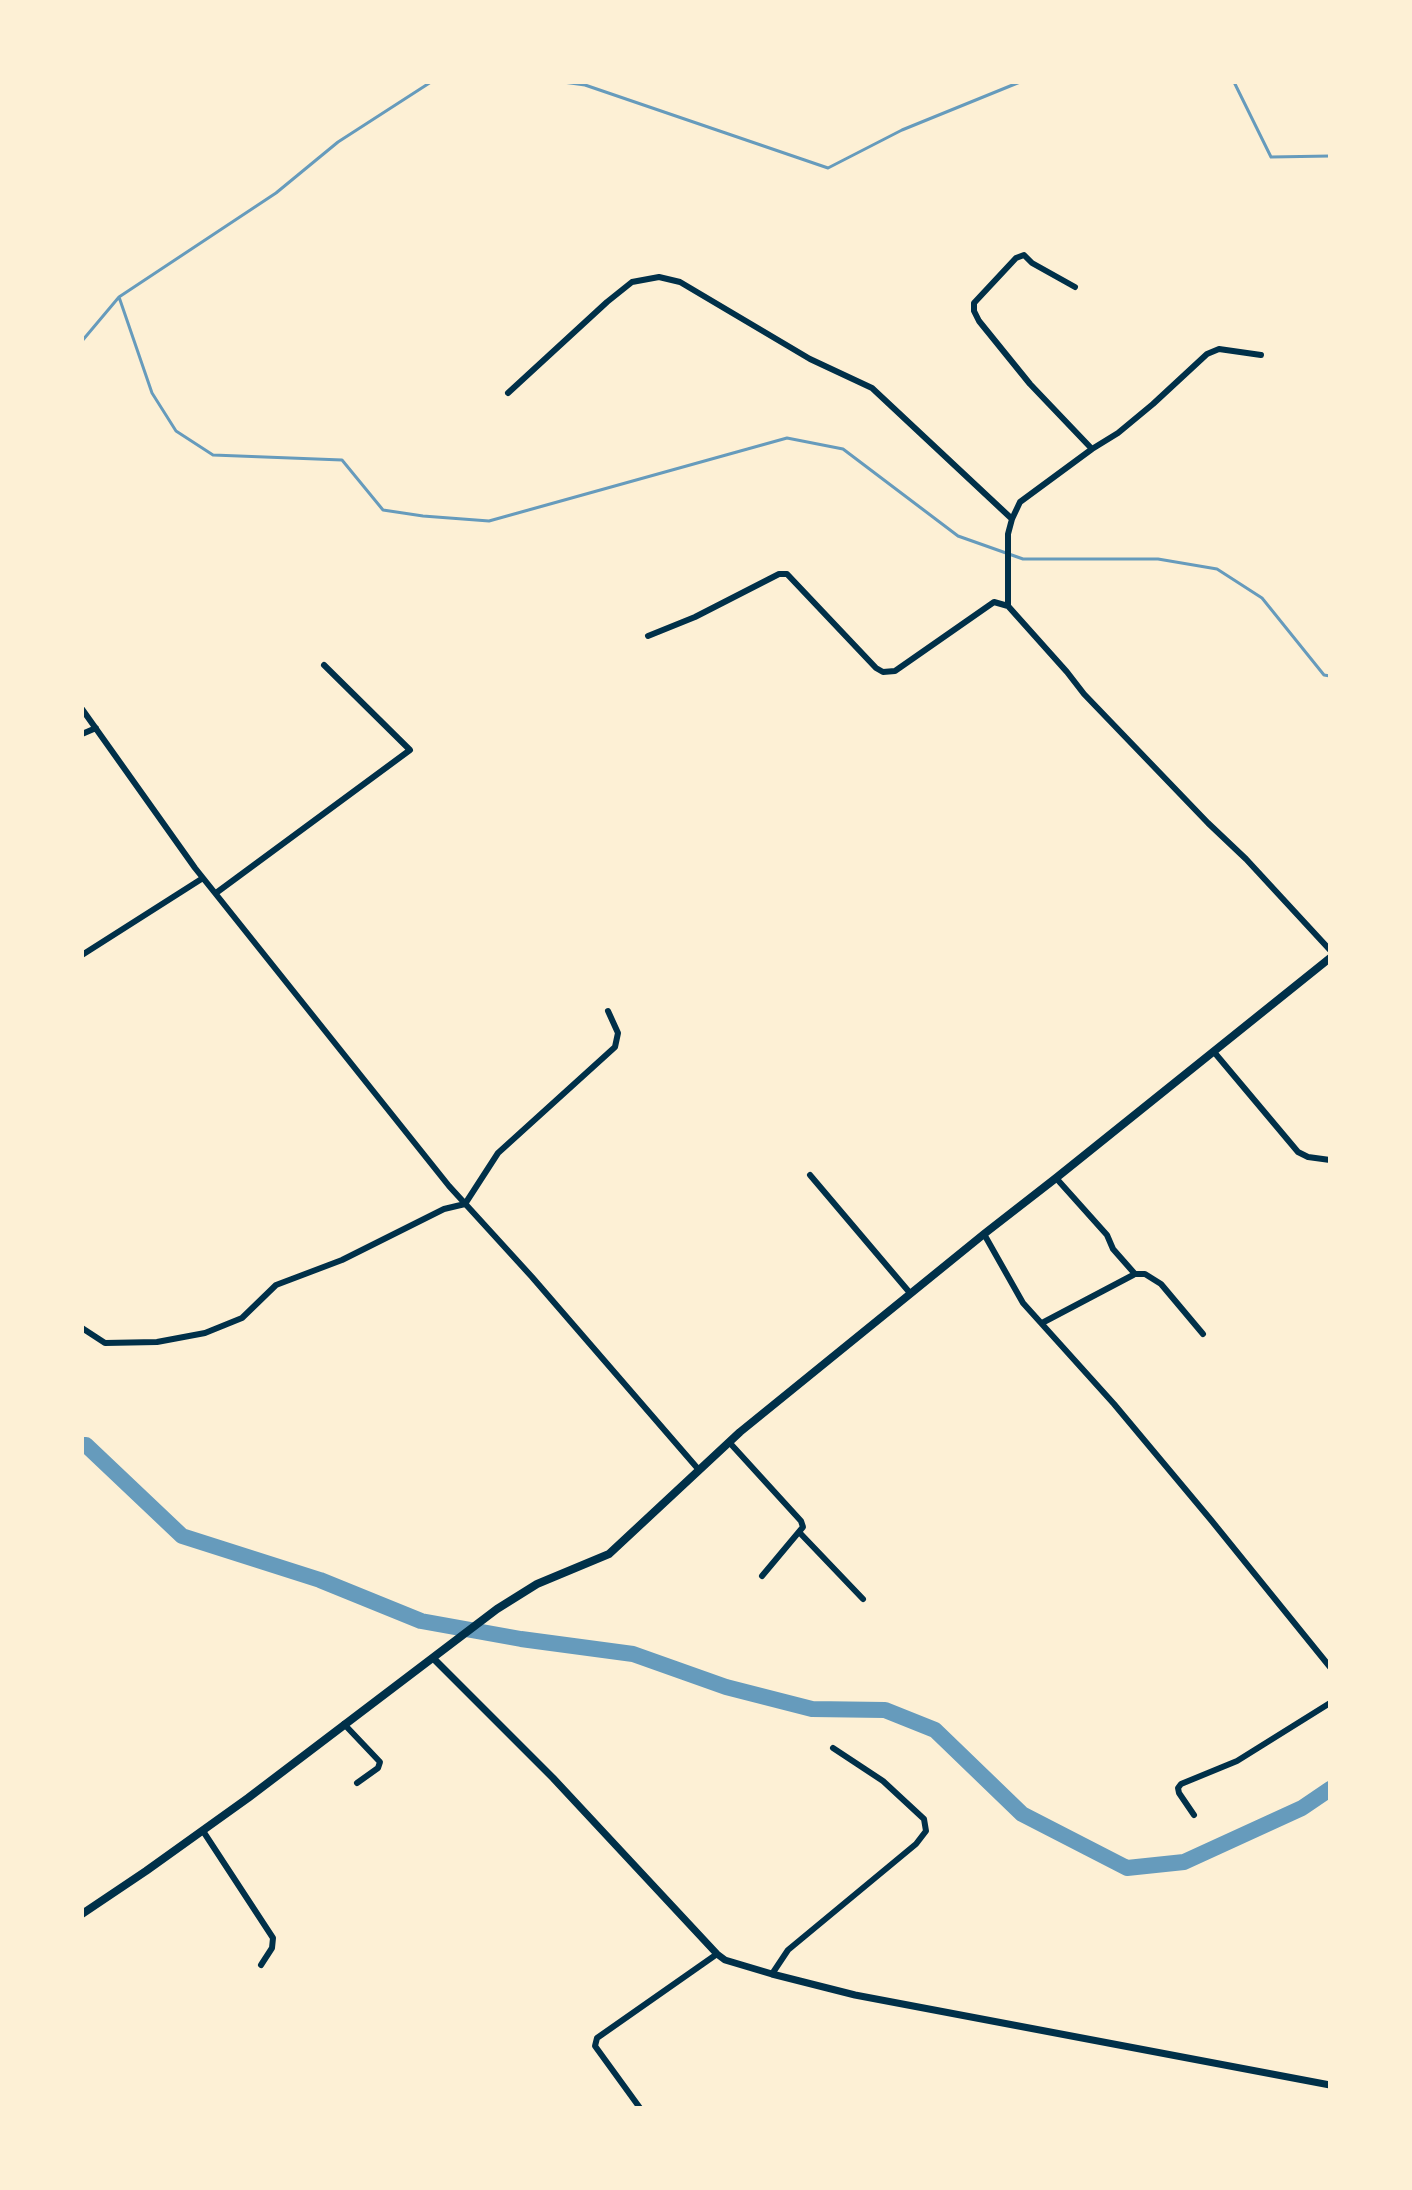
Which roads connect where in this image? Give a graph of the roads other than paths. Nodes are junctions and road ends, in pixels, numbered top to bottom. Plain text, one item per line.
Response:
1 (1075, 287) dead end
2 (1261, 355) dead end
3 (508, 393) dead end
4 (1092, 449) junction
5 (1012, 519) junction
6 (1008, 606) junction
7 (648, 636) dead end
8 (324, 665) dead end
9 (82, 709) edge
10 (96, 728) junction
11 (82, 734) edge
12 (203, 878) junction
13 (216, 893) junction
14 (1330, 950) edge
15 (82, 955) edge
16 (1330, 958) edge
17 (608, 1011) dead end
18 (1214, 1052) junction
19 (1330, 1160) edge
20 (810, 1175) dead end
21 (1056, 1178) junction
22 (465, 1204) junction
23 (984, 1234) junction
24 (1135, 1274) junction
25 (910, 1293) junction
26 (1042, 1323) junction
27 (82, 1328) edge
28 (1203, 1334) dead end
29 (729, 1442) junction
30 (699, 1470) junction
31 (799, 1532) junction
32 (762, 1576) dead end
33 (863, 1599) dead end
34 (433, 1658) junction
35 (1330, 1667) edge
36 (1330, 1703) edge
37 (344, 1724) junction
38 (833, 1748) dead end
39 (357, 1783) dead end
40 (1194, 1815) dead end
41 (203, 1831) junction
42 (82, 1914) edge
43 (717, 1954) junction
44 (261, 1965) dead end
45 (772, 1974) junction
46 (1330, 2085) edge
47 (640, 2108) edge

1 - 4 street
2 - 4 street
3 - 5 street
4 - 5 street
5 - 6 street
6 - 7 street
6 - 14 street
8 - 13 street
9 - 10 street
10 - 11 street
10 - 12 street
12 - 13 street
12 - 15 street
13 - 22 street
16 - 18 main road
17 - 22 street
18 - 19 street
18 - 21 main road
20 - 25 street
21 - 23 main road
21 - 24 street
22 - 27 street
22 - 30 street
23 - 25 main road
23 - 26 street
24 - 26 street
24 - 28 street
25 - 29 main road
26 - 35 street
29 - 30 main road
29 - 31 street
30 - 34 main road
31 - 32 street
31 - 33 street
34 - 37 main road
34 - 43 street
36 - 40 street
37 - 39 street
37 - 41 main road
38 - 45 street
41 - 42 main road
41 - 44 street
43 - 45 street
43 - 47 street
45 - 46 street

